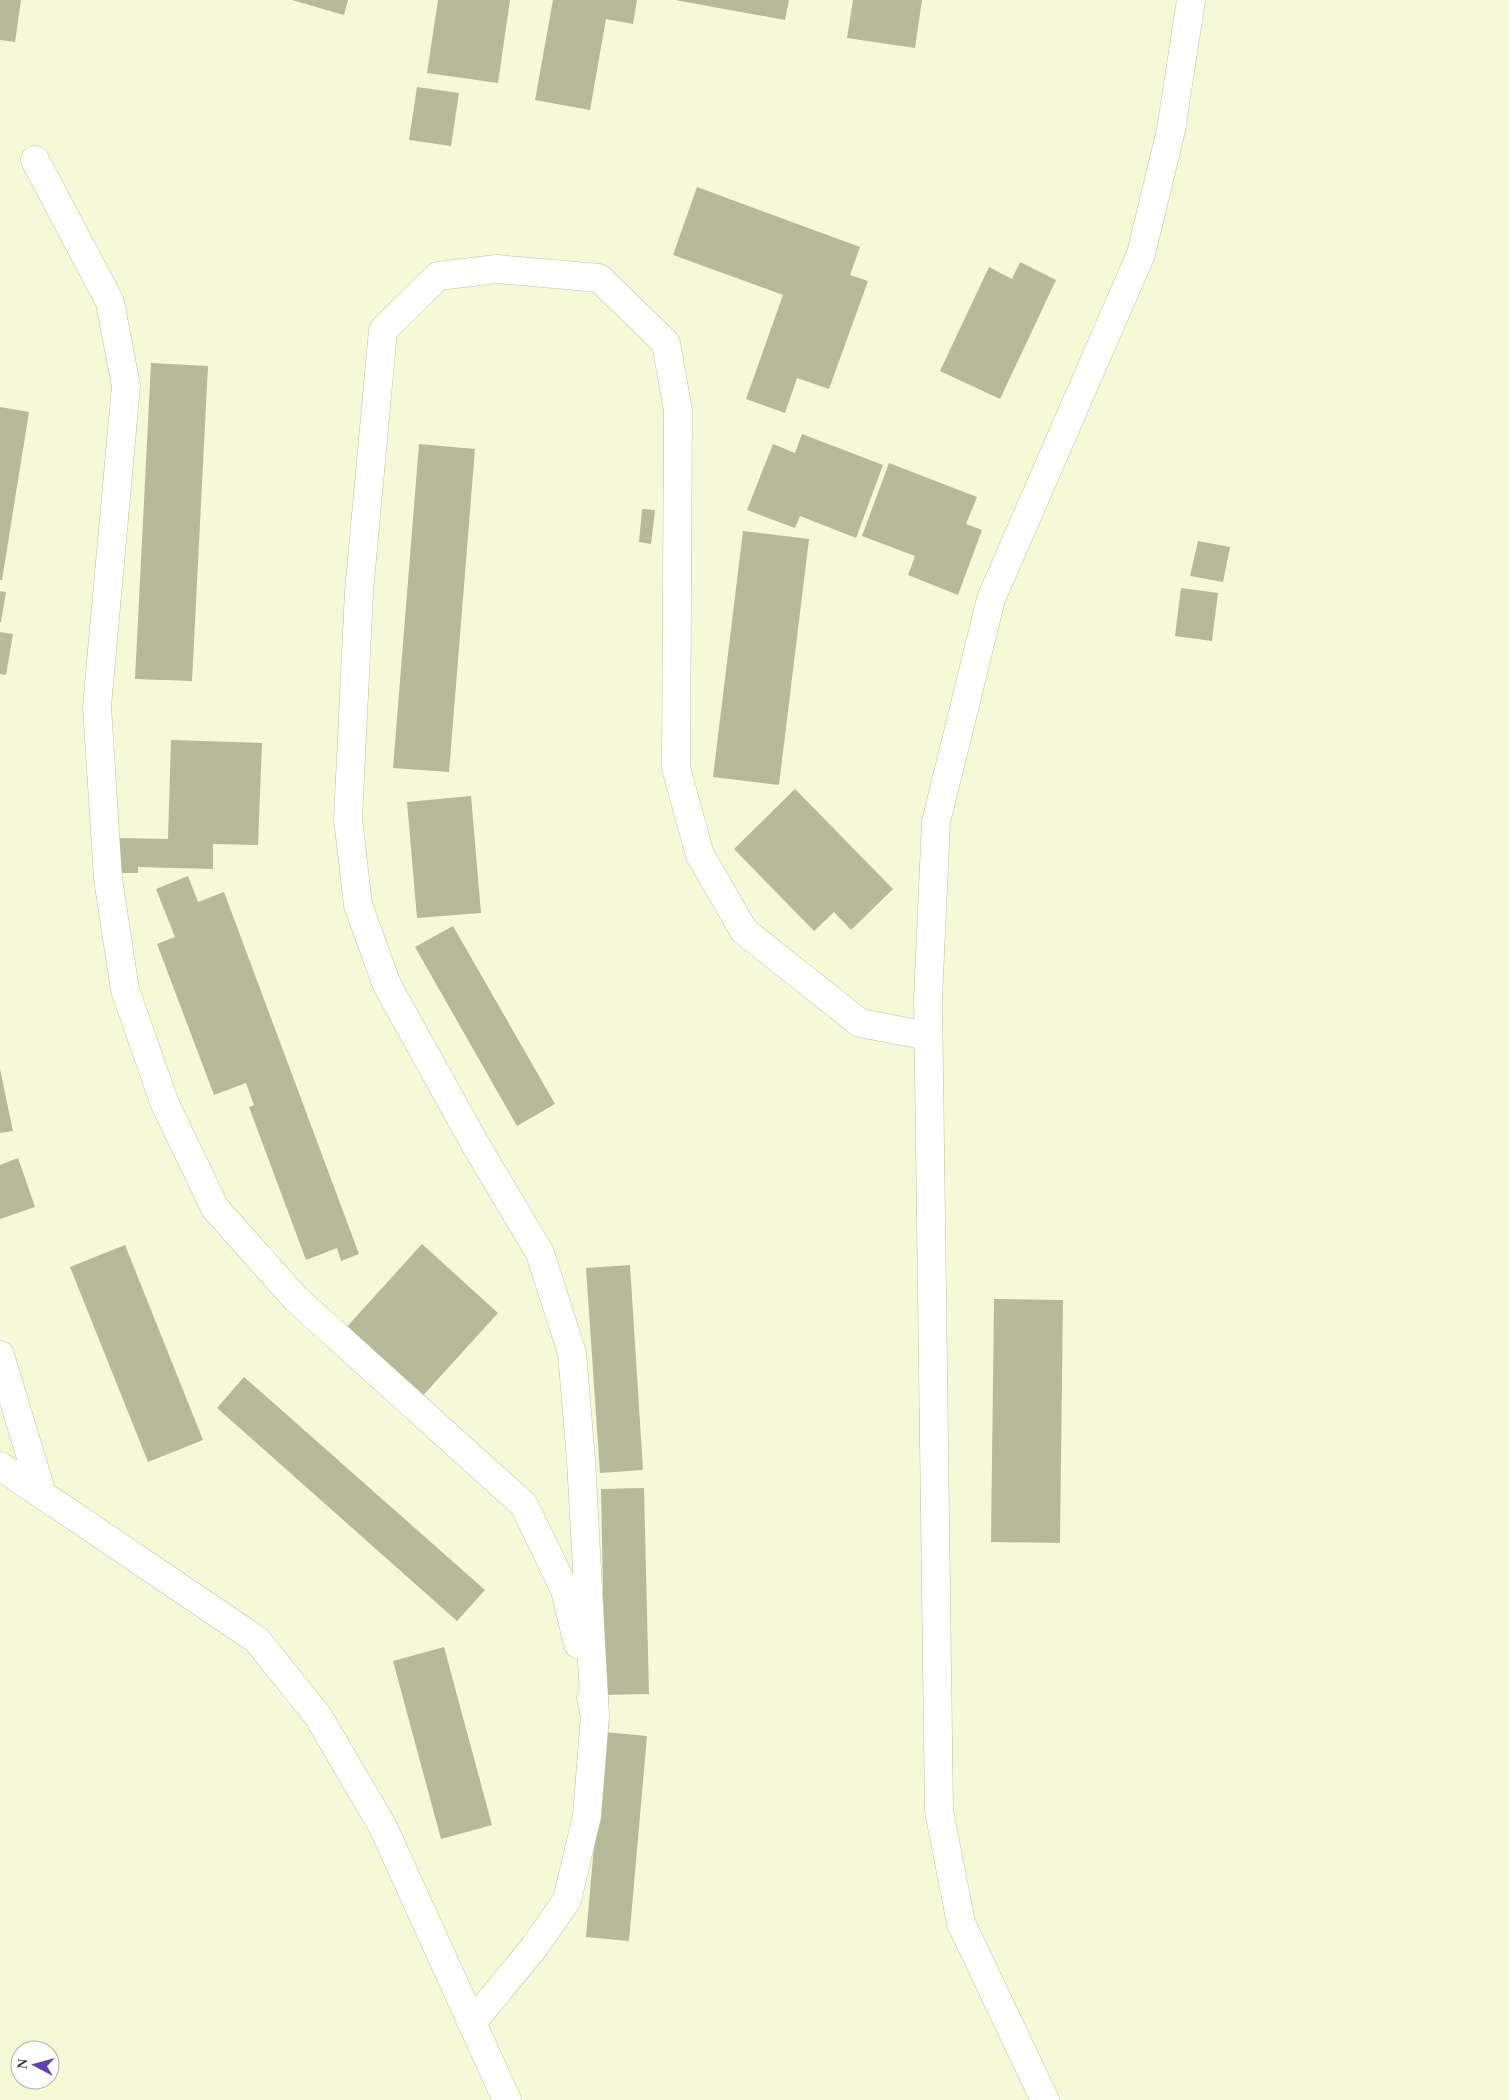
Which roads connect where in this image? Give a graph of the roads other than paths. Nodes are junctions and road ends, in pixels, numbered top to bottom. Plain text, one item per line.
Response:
1 (1191, 0) edge
2 (35, 160) dead end
3 (928, 1036) junction
4 (0, 1355) edge
5 (0, 1466) edge
6 (42, 1494) junction
7 (595, 1716) junction
8 (472, 2023) junction
9 (507, 2100) edge
10 (1045, 2100) edge

1 - 3 street
2 - 7 street
3 - 7 street
3 - 10 street
4 - 6 street
5 - 6 street
6 - 8 street
7 - 8 street
8 - 9 street

